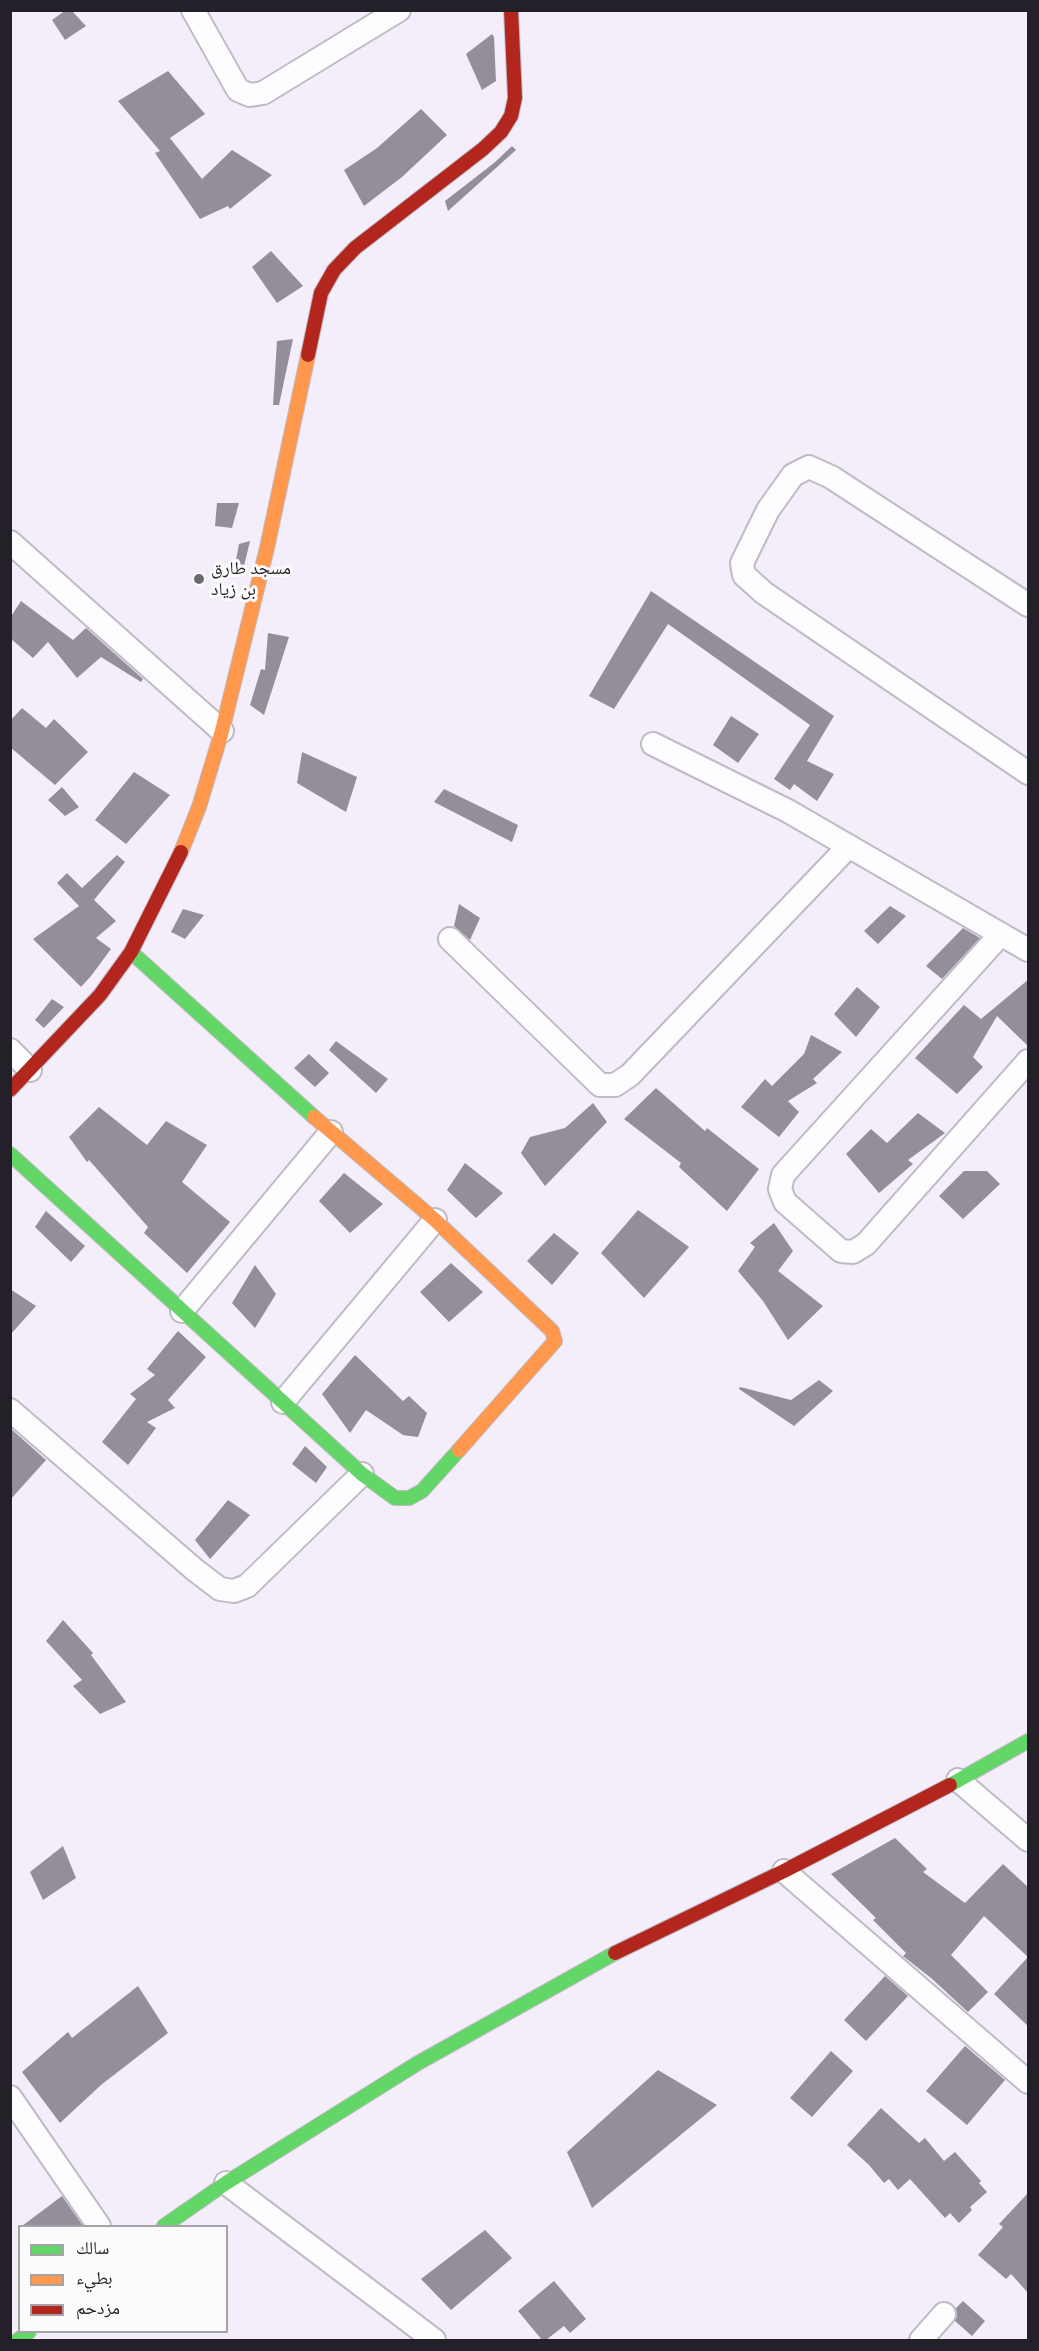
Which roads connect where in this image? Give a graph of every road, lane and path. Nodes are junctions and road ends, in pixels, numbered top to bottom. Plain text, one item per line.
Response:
1 (193, 10) edge
2 (399, 10) edge
3 (511, 10) edge
4 (10, 542) edge
5 (1029, 605) edge
6 (222, 731) junction
7 (654, 744) dead end
8 (1029, 772) edge
9 (849, 846) junction
10 (1001, 934) junction
11 (450, 939) dead end
12 (1029, 950) edge
13 (131, 952) junction
14 (10, 1050) edge
15 (1029, 1061) edge
16 (30, 1070) junction
17 (10, 1090) edge
18 (331, 1132) junction
19 (10, 1154) edge
20 (435, 1220) junction
21 (182, 1311) junction
22 (283, 1402) junction
23 (10, 1410) edge
24 (362, 1474) junction
25 (1029, 1741) edge
26 (958, 1780) junction
27 (1029, 1840) edge
28 (784, 1871) junction
29 (1029, 2082) edge
30 (10, 2097) edge
31 (226, 2182) junction
32 (98, 2225) edge
33 (165, 2225) edge
34 (944, 2314) dead end
35 (434, 2340) edge
36 (921, 2340) edge

1 - 2 street
3 - 6 street
4 - 6 street
5 - 8 street
6 - 13 street
7 - 9 street
9 - 10 street
9 - 11 street
10 - 12 street
10 - 15 street
13 - 16 street
13 - 18 street
14 - 16 street
16 - 17 street
18 - 20 street
18 - 21 street
19 - 21 street
20 - 22 street
20 - 24 street
21 - 22 street
22 - 24 street
23 - 24 street
25 - 26 street
26 - 27 street
26 - 28 street
28 - 29 street
28 - 31 street
30 - 32 street
31 - 33 street
31 - 35 street
34 - 36 street

